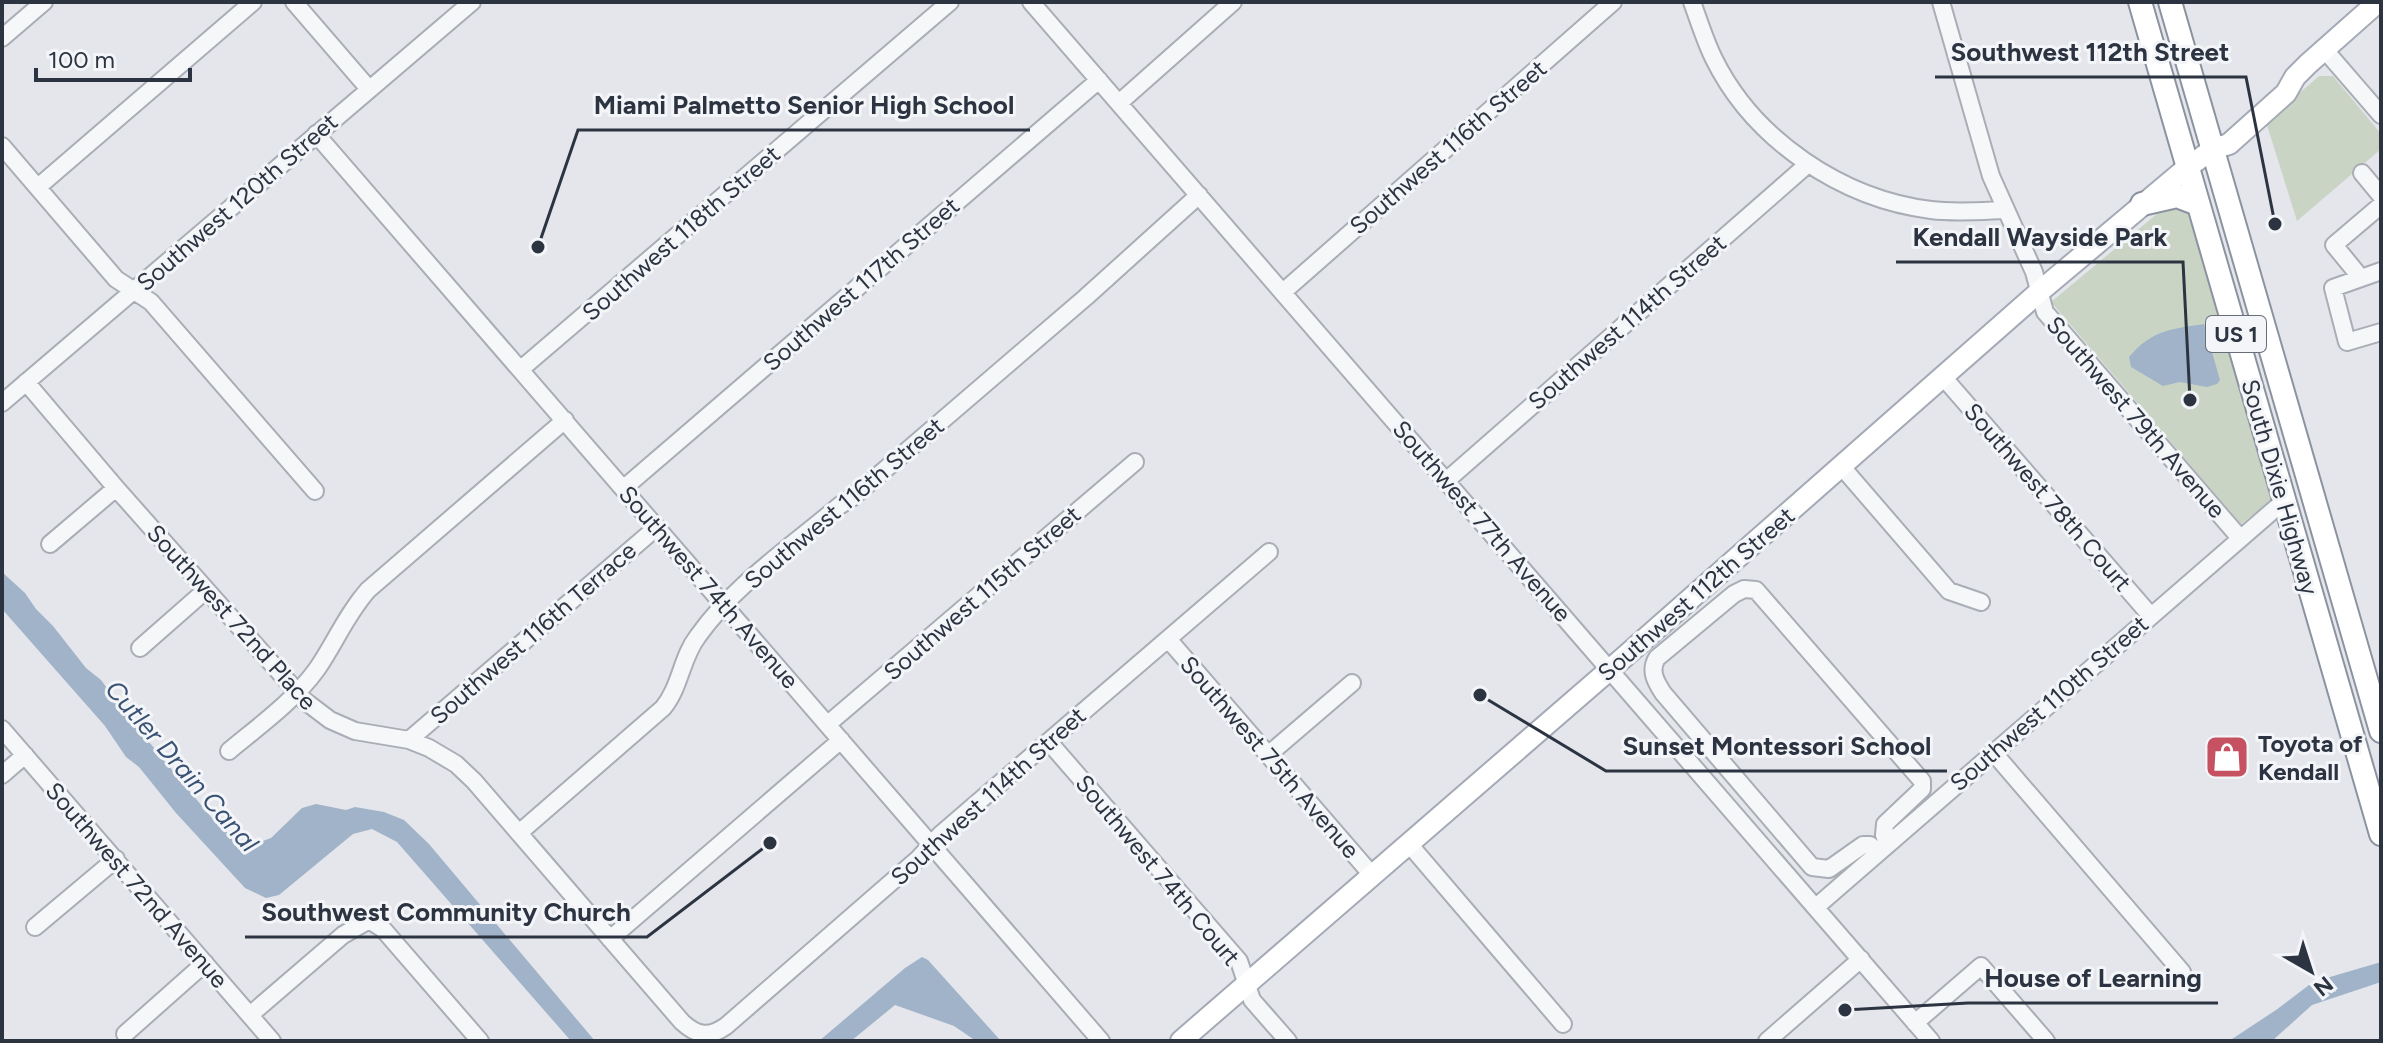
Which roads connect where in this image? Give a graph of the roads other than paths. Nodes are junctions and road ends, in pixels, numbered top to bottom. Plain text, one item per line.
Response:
1 (44, 2) edge
2 (253, 2) edge
3 (294, 2) edge
4 (472, 2) edge
5 (950, 2) edge
6 (1031, 2) edge
7 (1233, 2) edge
8 (1613, 2) edge
9 (1692, 2) edge
10 (1941, 2) edge
11 (2140, 2) edge
12 (2170, 2) edge
13 (2378, 2) edge
14 (2, 38) edge
15 (2324, 49) junction
16 (1099, 80) junction
17 (369, 89) junction
18 (1119, 103) junction
19 (2381, 115) edge
20 (316, 134) junction
21 (2, 146) edge
22 (2213, 149) junction
23 (1808, 164) junction
24 (2188, 167) junction
25 (2362, 173) dead end
26 (38, 187) junction
27 (1199, 195) junction
28 (2381, 196) edge
29 (2142, 204) junction
30 (2198, 204) junction
31 (2381, 205) edge
32 (2004, 210) junction
33 (2381, 271) edge
34 (2361, 278) junction
35 (135, 290) junction
36 (1283, 292) junction
37 (2039, 292) junction
38 (2381, 332) edge
39 (521, 369) junction
40 (1944, 378) junction
41 (26, 382) junction
42 (2, 403) edge
43 (565, 420) junction
44 (1135, 462) dead end
45 (1842, 467) junction
46 (1446, 481) junction
47 (2309, 481) junction
48 (116, 488) junction
49 (624, 488) junction
50 (315, 491) dead end
51 (2284, 501) junction
52 (657, 527) junction
53 (2240, 538) junction
54 (50, 544) dead end
55 (1269, 552) dead end
56 (206, 590) junction
57 (1981, 602) dead end
58 (725, 606) junction
59 (2151, 616) junction
60 (1168, 639) junction
61 (140, 648) dead end
62 (1611, 669) junction
63 (1352, 683) dead end
64 (296, 692) junction
65 (828, 724) junction
66 (2, 729) edge
67 (2381, 731) edge
68 (409, 740) junction
69 (841, 740) junction
70 (1049, 742) junction
71 (229, 751) dead end
72 (1993, 752) junction
73 (25, 755) junction
74 (1268, 755) junction
75 (2, 775) edge
76 (1906, 803) junction
77 (1915, 820) junction
78 (519, 833) junction
79 (2381, 834) edge
80 (1409, 844) junction
81 (931, 845) junction
82 (1883, 848) junction
83 (116, 859) junction
84 (1372, 875) junction
85 (1816, 907) junction
86 (35, 927) dead end
87 (610, 939) junction
88 (1861, 959) junction
89 (205, 963) junction
90 (2182, 972) dead end
91 (1247, 983) junction
92 (250, 1015) junction
93 (1915, 1023) junction
94 (1563, 1024) dead end
95 (125, 1034) dead end
96 (705, 1036) joint
97 (272, 1041) edge
98 (480, 1041) edge
99 (1101, 1041) edge
100 (1181, 1041) edge
101 (1288, 1041) edge
102 (1767, 1041) edge
103 (1931, 1041) edge
104 (2046, 1041) edge

1 - 14 street
2 - 26 street
3 - 17 street
4 - 17 street, Southwest 120th Street
5 - 39 street, Southwest 118th Street
6 - 16 street, Southwest 77th Avenue
7 - 18 street
8 - 36 street, Southwest 116th Street
9 - 23 street
10 - 32 street, Southwest 79th Avenue
11 - 24 highway, South Dixie Highway / US 1
12 - 22 highway, South Dixie Highway / US 1
13 - 15 main road, Southwest 112th Street
15 - 19 street
15 - 22 main road, Southwest 112th Street
16 - 18 street, Southwest 77th Avenue
16 - 49 street, Southwest 117th Street
17 - 20 street, Southwest 120th Street
18 - 27 street, Southwest 77th Avenue
20 - 35 street, Southwest 120th Street
20 - 39 street, Southwest 74th Avenue
21 - 26 street
22 - 24 main road, Southwest 112th Street
22 - 47 highway, South Dixie Highway / US 1
23 - 32 street
23 - 46 street, Southwest 114th Street
24 - 29 main road, Southwest 112th Street
24 - 30 highway, South Dixie Highway / US 1
25 - 28 street
26 - 35 street
27 - 36 street, Southwest 77th Avenue
27 - 58 street, Southwest 116th Street
29 - 30 highway
29 - 37 main road, Southwest 112th Street
30 - 51 highway, South Dixie Highway / US 1
31 - 34 street
32 - 37 street, Southwest 79th Avenue
33 - 34 street
34 - 38 street
35 - 41 street, Southwest 120th Street
35 - 50 street
36 - 46 street, Southwest 77th Avenue
37 - 40 main road, Southwest 112th Street
37 - 53 street, Southwest 79th Avenue
39 - 43 street, Southwest 74th Avenue
40 - 45 main road, Southwest 112th Street
40 - 59 street, Southwest 78th Court
41 - 42 street, Southwest 120th Street
41 - 48 street, Southwest 72nd Place
43 - 49 street, Southwest 74th Avenue
43 - 64 street
44 - 65 street, Southwest 115th Street
45 - 57 street
45 - 62 main road, Southwest 112th Street
46 - 62 street, Southwest 77th Avenue
47 - 51 highway
47 - 67 highway, South Dixie Highway / US 1
48 - 54 street
48 - 56 street, Southwest 72nd Place
49 - 52 street, Southwest 74th Avenue
51 - 53 street, Southwest 110th Street
51 - 79 highway, South Dixie Highway / US 1
52 - 58 street, Southwest 74th Avenue
52 - 68 street, Southwest 116th Terrace
53 - 59 street, Southwest 110th Street
55 - 60 street, Southwest 114th Street
56 - 61 street
56 - 64 street, Southwest 72nd Place
58 - 65 street, Southwest 74th Avenue
58 - 78 street, Southwest 116th Street
59 - 72 street, Southwest 110th Street
60 - 70 street, Southwest 114th Street
60 - 74 street, Southwest 75th Avenue
62 - 80 main road, Southwest 112th Street
62 - 85 street, Southwest 77th Avenue
63 - 74 street
64 - 68 street, Southwest 72nd Place
64 - 71 street
65 - 69 street, Southwest 74th Avenue
66 - 73 street, Southwest 72nd Avenue
68 - 78 street, Southwest 72nd Place
69 - 81 street, Southwest 74th Avenue
69 - 87 street
70 - 81 street, Southwest 114th Street
70 - 91 street, Southwest 74th Court
72 - 77 street, Southwest 110th Street
72 - 90 street
73 - 75 street
73 - 83 street, Southwest 72nd Avenue
74 - 84 street, Southwest 75th Avenue
76 - 77 street
76 - 82 street
76 - 82 street
77 - 82 street, Southwest 110th Street
78 - 87 street, Southwest 72nd Place
80 - 84 main road, Southwest 112th Street
80 - 94 street
81 - 96 street, Southwest 114th Street
81 - 99 street, Southwest 74th Avenue
82 - 85 street, Southwest 110th Street
83 - 86 street
83 - 89 street, Southwest 72nd Avenue
84 - 91 main road, Southwest 112th Street
85 - 88 street, Southwest 77th Avenue
87 - 96 street, Southwest 72nd Place
88 - 93 street, Southwest 77th Avenue
88 - 102 street
89 - 92 street, Southwest 72nd Avenue
89 - 95 street
91 - 100 main road, Southwest 112th Street
91 - 101 street, Southwest 74th Court
92 - 97 street, Southwest 72nd Avenue
92 - 98 street
93 - 103 street, Southwest 77th Avenue
93 - 104 street

